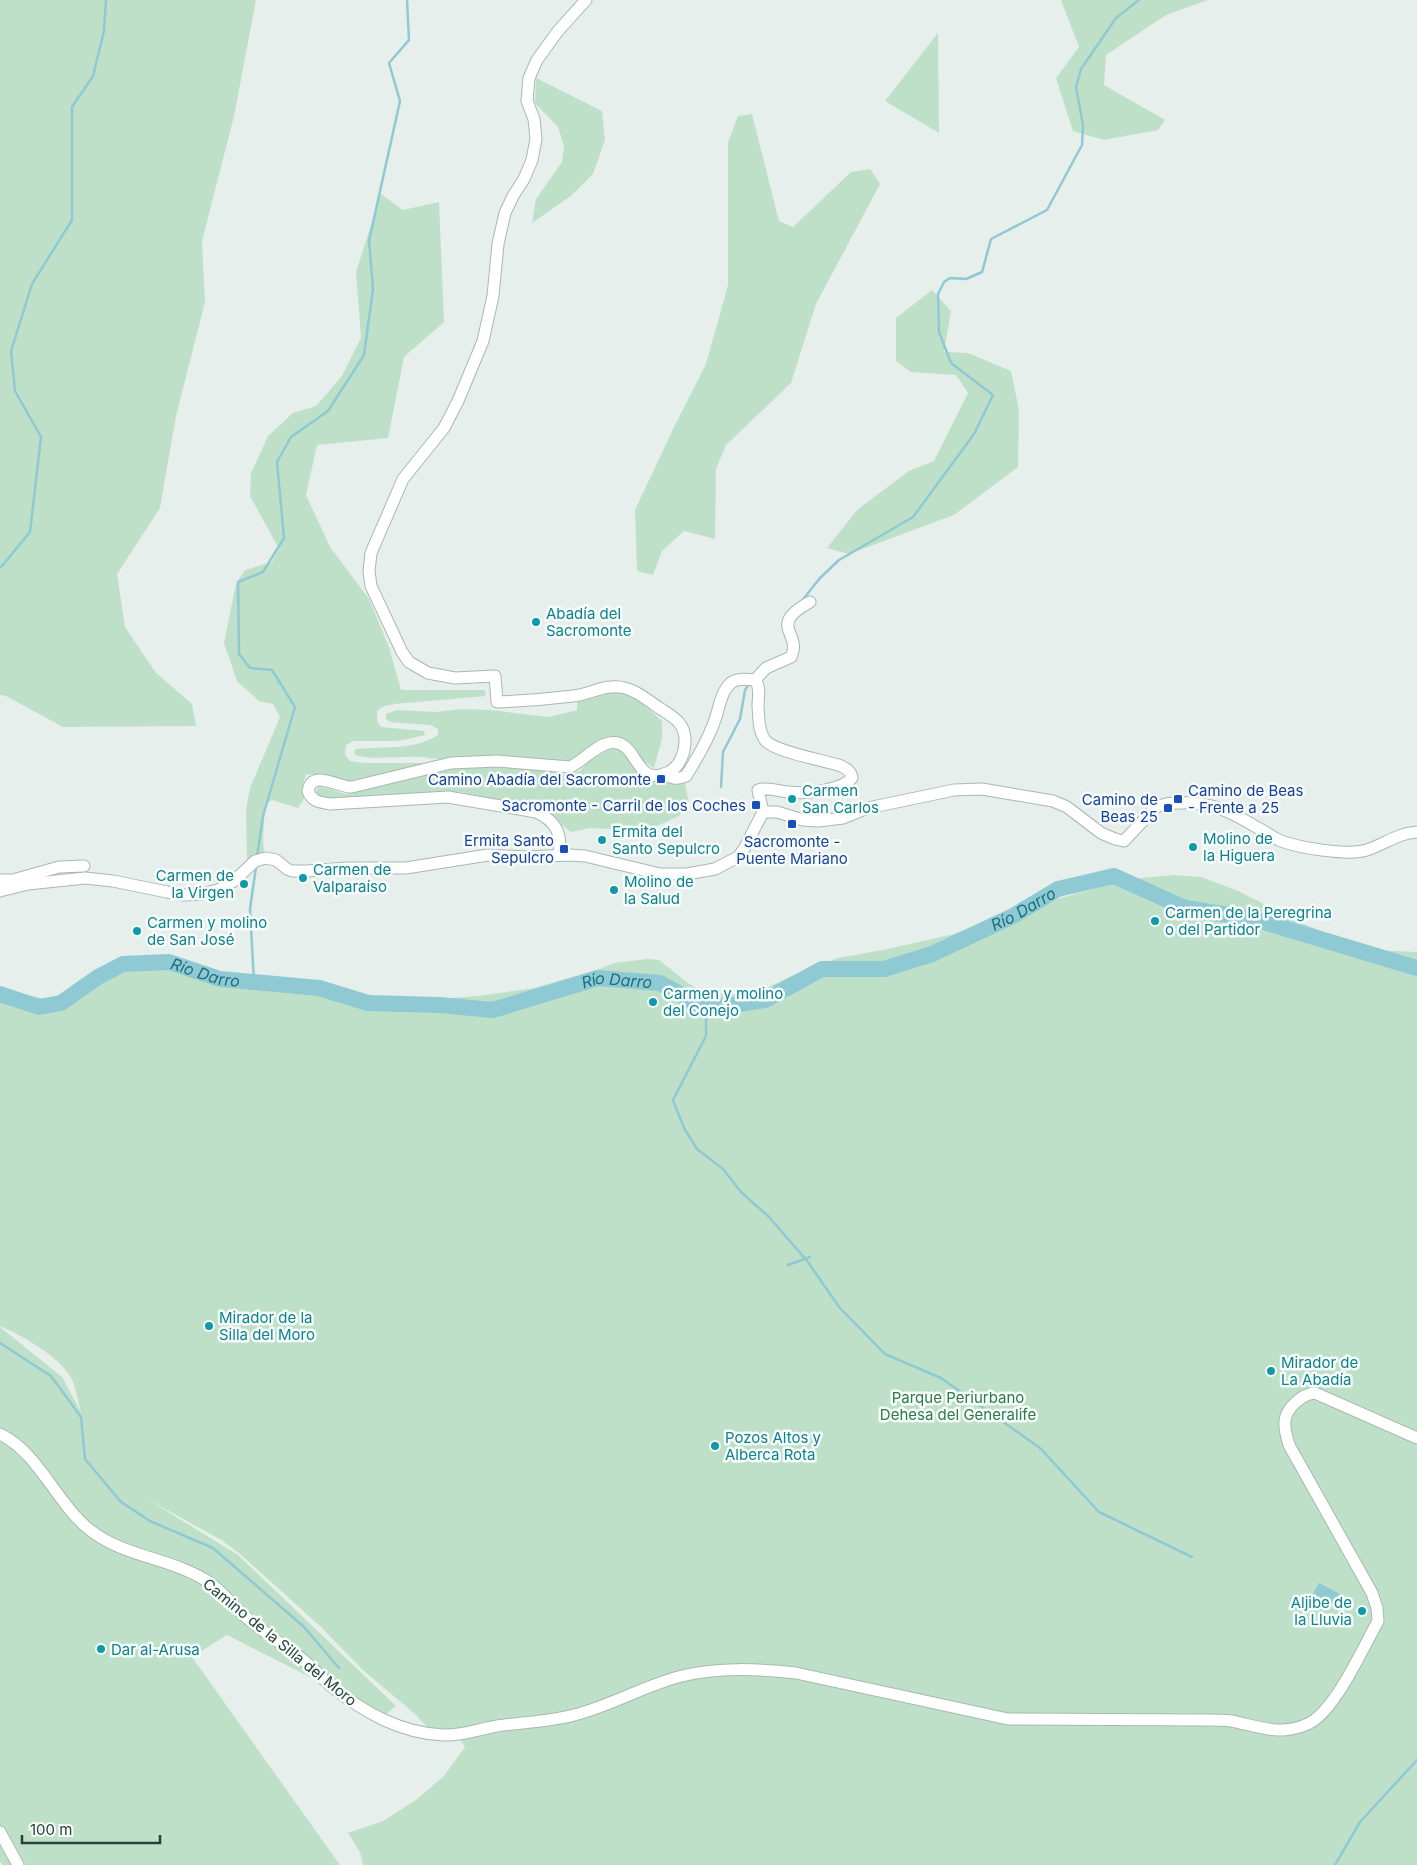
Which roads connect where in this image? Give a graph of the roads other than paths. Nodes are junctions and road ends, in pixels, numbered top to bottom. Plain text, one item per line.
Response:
1 (586, 0) edge
2 (810, 602) dead end
3 (755, 680) junction
4 (663, 774) junction
5 (762, 812) junction
6 (1417, 832) edge
7 (559, 855) junction
8 (84, 866) dead end
9 (0, 880) edge
10 (0, 891) edge
11 (0, 1434) edge
12 (1417, 1438) edge
13 (0, 1832) edge
14 (18, 1865) edge

1 - 4 street
2 - 3 street
3 - 4 street
3 - 5 street
4 - 7 street
5 - 6 street
5 - 7 street
7 - 10 street
8 - 9 street
11 - 12 street, Camino de la Silla del Moro
13 - 14 street

